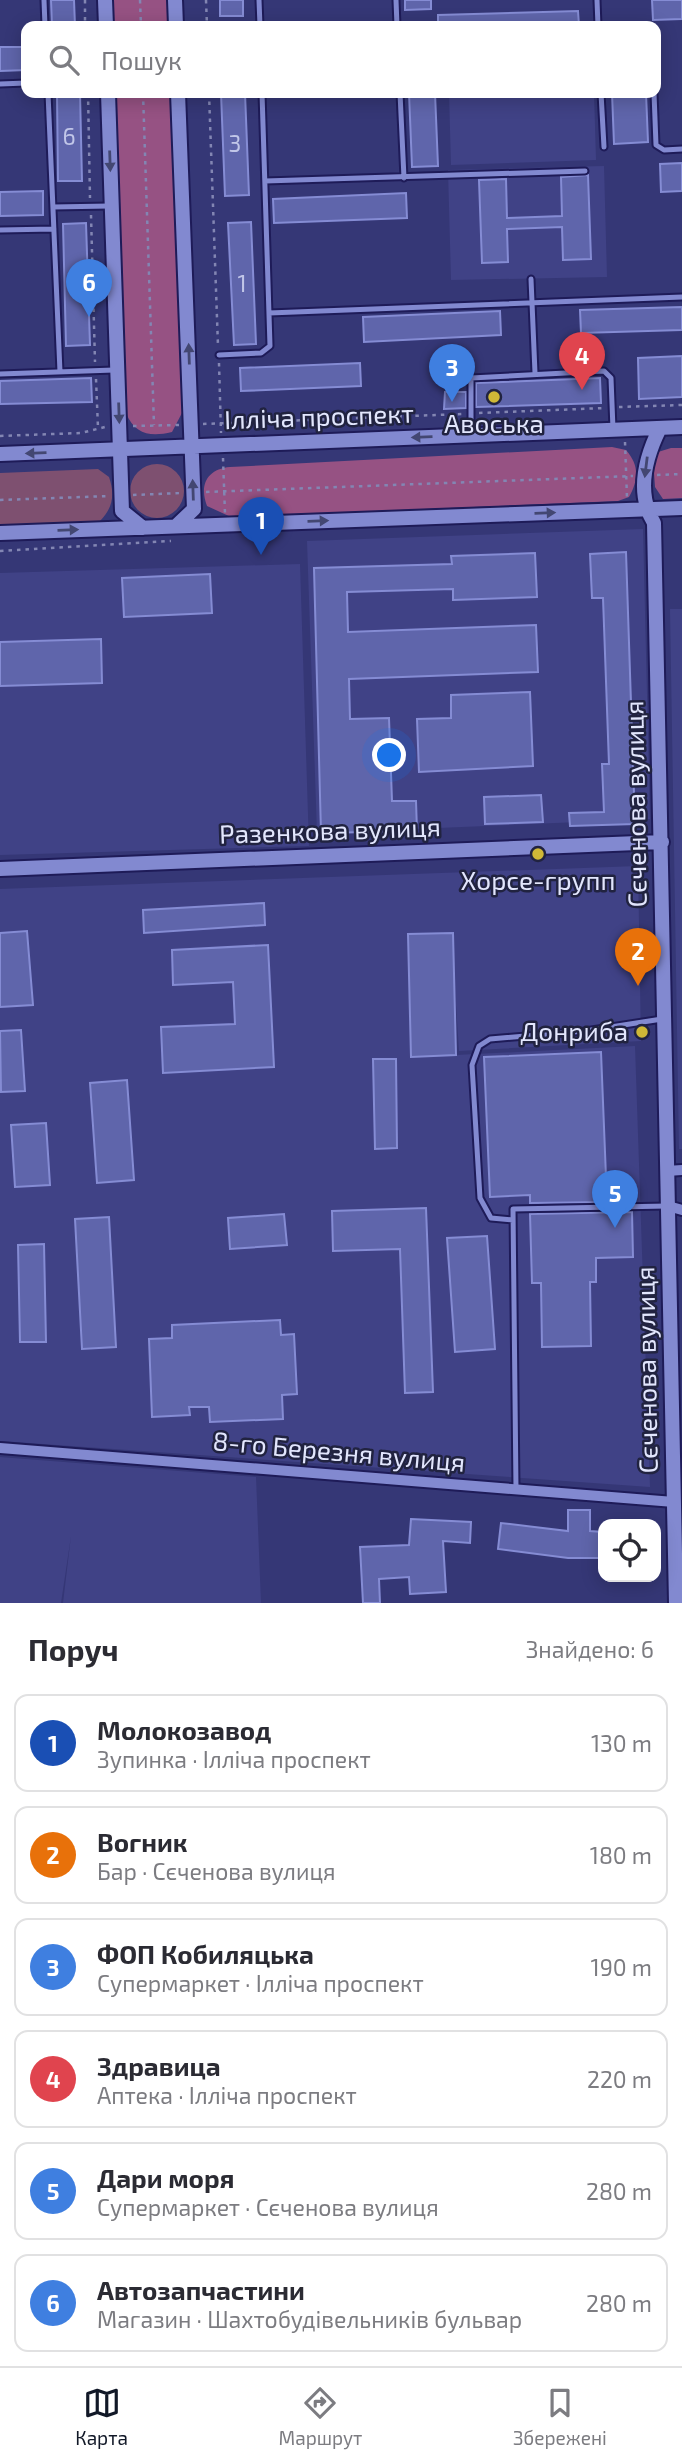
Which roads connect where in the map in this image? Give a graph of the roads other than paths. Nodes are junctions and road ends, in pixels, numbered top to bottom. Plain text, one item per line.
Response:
1 (44, 0) edge
2 (105, 0) edge
3 (175, 0) edge
4 (259, 0) edge
5 (396, 0) edge
6 (597, 0) edge
7 (45, 21) edge
8 (106, 21) edge
9 (176, 21) edge
10 (260, 21) edge
11 (397, 21) edge
12 (598, 21) edge
13 (21, 83) edge
14 (0, 84) edge
15 (48, 98) edge
16 (108, 98) edge
17 (178, 98) edge
18 (262, 98) edge
19 (400, 98) edge
20 (601, 98) edge
21 (654, 98) edge
22 (604, 147) dead end
23 (682, 149) edge
24 (585, 171) dead end
25 (404, 178) junction
26 (265, 181) junction
27 (112, 206) junction
28 (53, 207) junction
29 (0, 229) edge
30 (54, 229) junction
31 (531, 279) dead end
32 (682, 297) edge
33 (532, 303) junction
34 (269, 313) junction
35 (219, 355) road end
36 (118, 370) junction
37 (60, 372) junction
38 (535, 373) junction
39 (0, 374) edge
40 (682, 427) edge
41 (660, 428) junction
42 (619, 429) junction
43 (471, 435) junction
44 (191, 447) junction
45 (120, 450) junction
46 (0, 454) edge
47 (682, 508) edge
48 (646, 509) junction
49 (176, 526) junction
50 (143, 528) junction
51 (0, 533) edge
52 (662, 842) junction
53 (0, 869) edge
54 (665, 1019) junction
55 (675, 1170) edge
56 (675, 1208) edge
57 (513, 1220) junction
58 (0, 1448) edge
59 (516, 1489) junction
60 (674, 1502) junction
61 (676, 1603) edge

1 - 7 lane
2 - 8 main road
3 - 9 main road
4 - 10 lane
5 - 11 lane
6 - 12 lane
13 - 14 lane
15 - 28 lane
16 -> 27 main road
44 -> 17 main road
18 - 26 lane
19 - 25 lane
20 - 22 lane
21 - 23 lane
24 - 25 lane
25 - 26 lane
26 - 34 lane
27 - 28 lane
27 - 36 main road
28 - 30 lane
29 - 30 lane
30 - 37 lane
31 - 33 lane
32 - 33 lane
33 - 34 lane
33 - 38 lane
34 - 35 lane
36 - 37 lane
36 -> 45 main road
37 - 39 lane
38 - 42 lane
38 - 43 lane
40 - 41 main road, Ілліча проспект
41 - 42 main road, Ілліча проспект
41 -> 48 main road, Сєченова вулиця
42 - 43 main road, Ілліча проспект
43 -> 44 main road, Ілліча проспект
44 - 45 main road, Ілліча проспект
49 -> 44 main road
45 -> 46 main road, Ілліча проспект
45 - 50 main road
47 - 48 main road
49 -> 48 main road
48 - 52 main road, Сєченова вулиця
49 - 50 main road
51 -> 50 main road
52 - 53 main road, Разенкова вулиця
52 - 54 main road, Сєченова вулиця
54 - 55 main road, Сєченова вулиця
54 - 57 lane
55 - 56 main road, Сєченова вулиця
56 - 57 lane
56 - 60 main road, Сєченова вулиця
57 - 59 lane
58 - 59 street, 8-го Березня вулиця
59 - 60 street, 8-го Березня вулиця
60 - 61 main road, Сєченова вулиця

